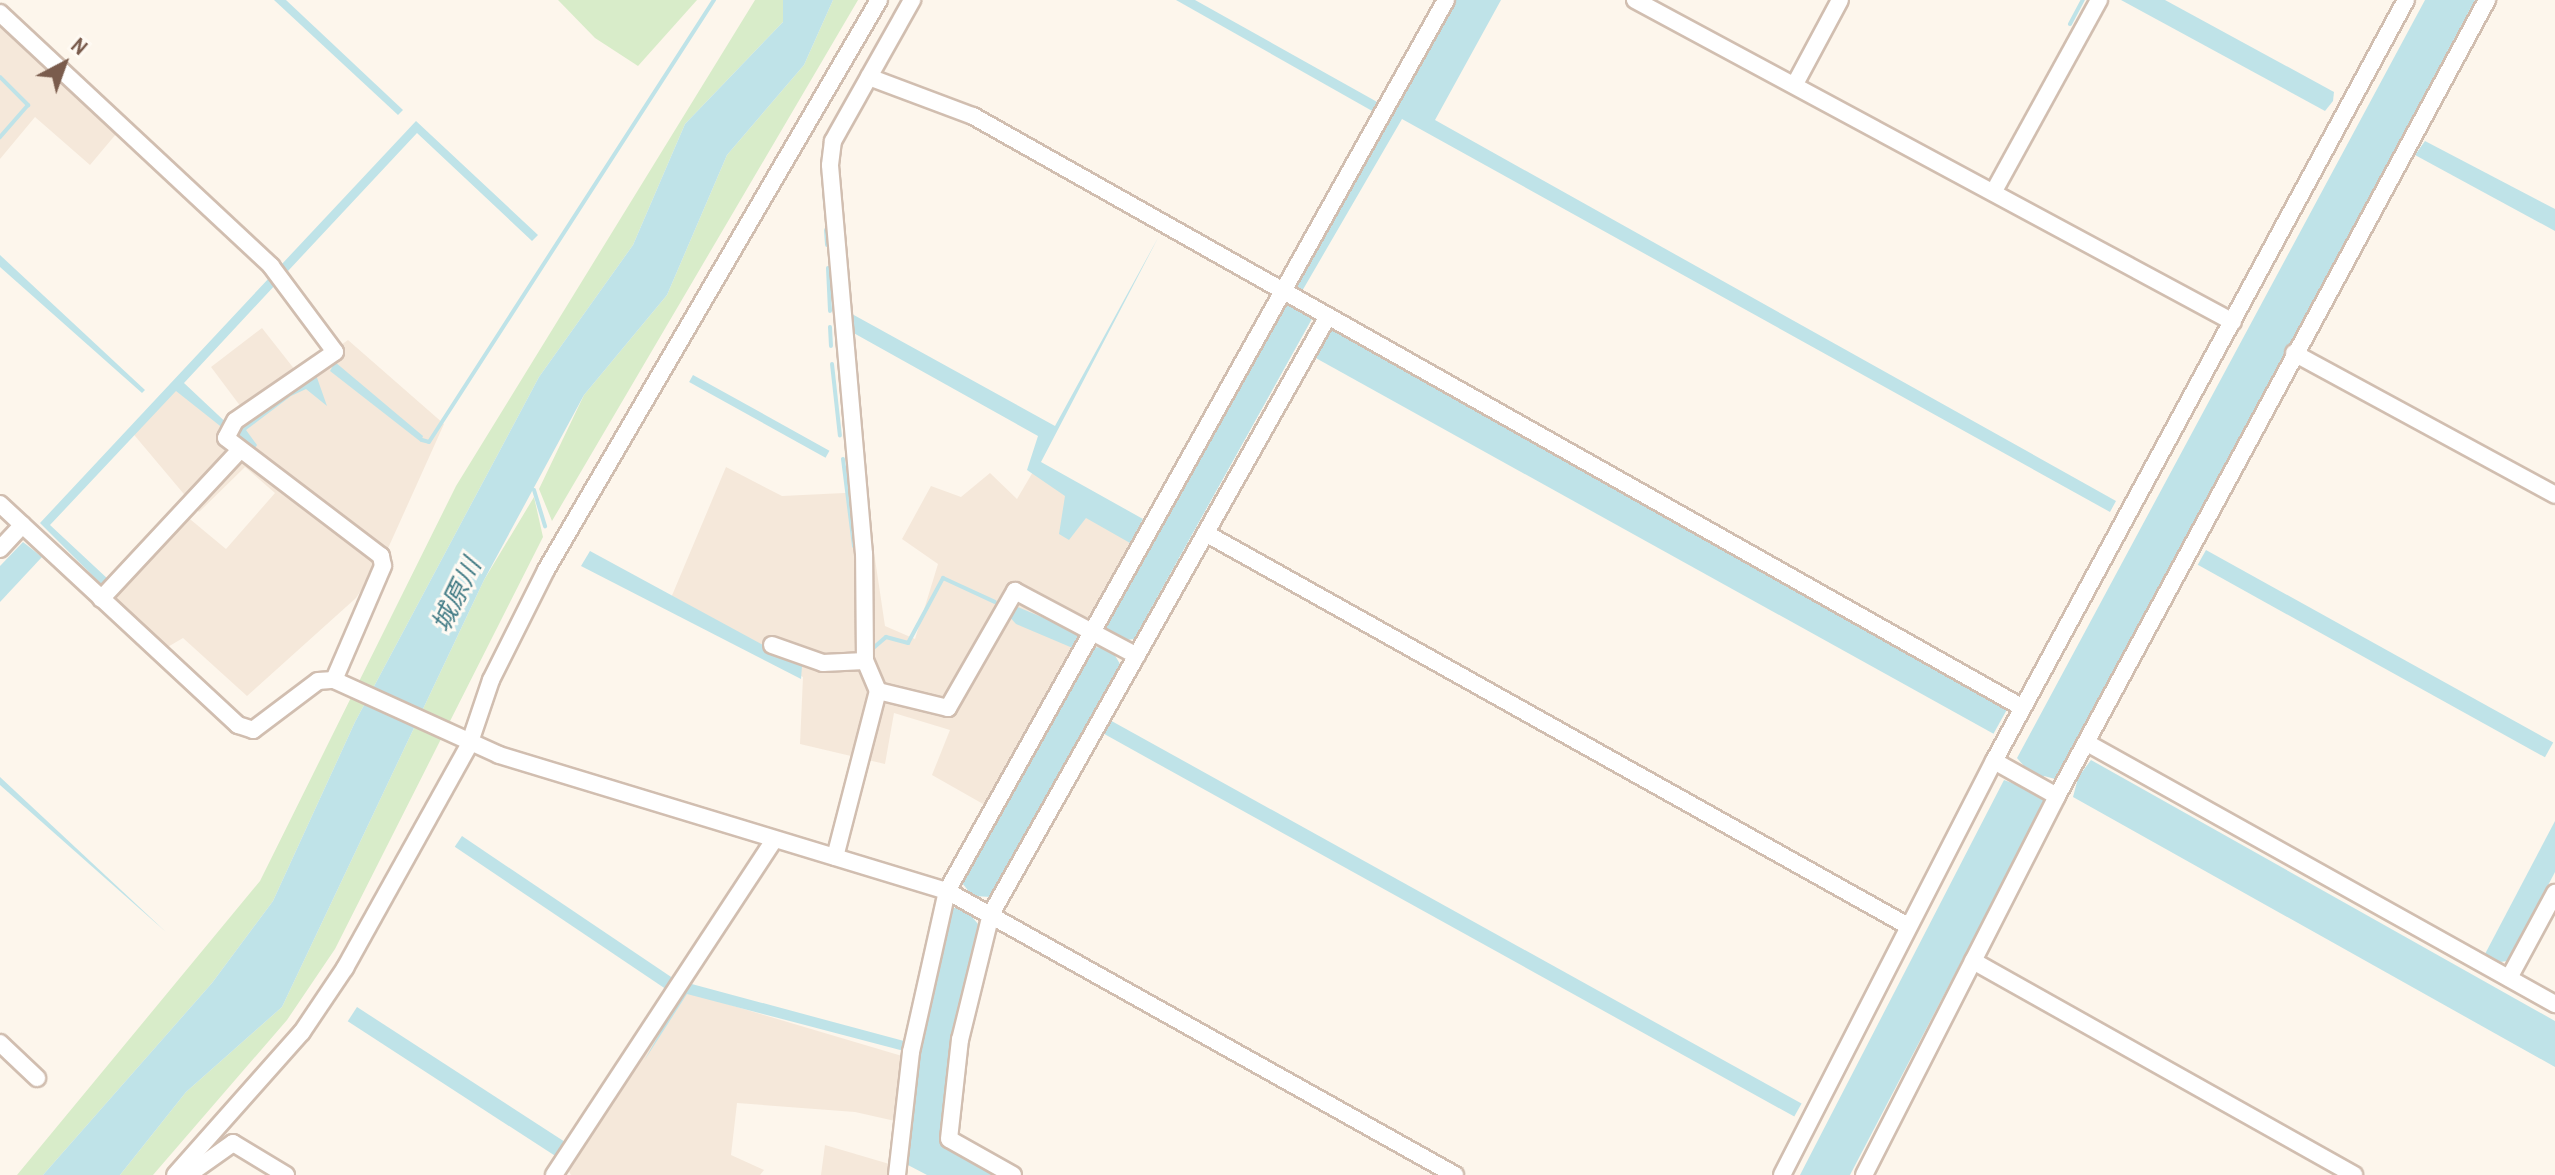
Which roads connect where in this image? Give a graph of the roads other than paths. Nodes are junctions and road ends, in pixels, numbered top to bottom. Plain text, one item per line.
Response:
1 (879, 0) edge
2 (912, 0) edge
3 (1446, 0) edge
4 (1635, 0) edge
5 (1840, 0) edge
6 (2099, 0) edge
7 (2406, 0) edge
8 (2487, 0) edge
9 (0, 13) edge
10 (869, 77) junction
11 (1795, 84) junction
12 (1994, 191) junction
13 (1291, 296) junction
14 (1328, 316) junction
15 (2233, 322) junction
16 (2294, 353) junction
17 (239, 451) junction
18 (2555, 495) edge
19 (0, 504) edge
20 (22, 525) junction
21 (1207, 534) junction
22 (0, 549) edge
23 (101, 599) junction
24 (1106, 638) junction
25 (772, 645) dead end
26 (1137, 656) junction
27 (865, 661) junction
28 (339, 683) junction
29 (878, 691) junction
30 (2023, 708) junction
31 (2089, 744) junction
32 (469, 745) junction
33 (1994, 761) junction
34 (2057, 796) junction
35 (774, 840) junction
36 (835, 857) junction
37 (947, 891) junction
38 (2555, 893) edge
39 (991, 914) junction
40 (1908, 926) junction
41 (1973, 961) junction
42 (2497, 971) junction
43 (2555, 1004) edge
44 (0, 1043) edge
45 (37, 1078) dead end
46 (175, 1175) edge
47 (188, 1175) edge
48 (286, 1175) edge
49 (554, 1175) edge
50 (897, 1175) edge
51 (1013, 1175) edge
52 (1455, 1175) edge
53 (1782, 1175) edge
54 (1864, 1175) edge
55 (2354, 1175) edge

1 - 32 street
2 - 10 street
3 - 13 street
4 - 11 street
5 - 11 street
6 - 12 street
7 - 15 street
8 - 16 street
9 - 17 street
10 - 13 street
10 - 27 street
11 - 12 street
12 - 15 street
13 - 14 street
13 - 24 street
14 - 21 street
14 - 30 street
15 - 30 street
16 - 18 street
16 - 31 street
17 - 23 street
17 - 28 street
19 - 20 street
20 - 22 street
20 - 23 street
21 - 26 street
21 - 40 street
23 - 28 street
24 - 26 street
24 - 29 street
24 - 37 street
25 - 27 street
26 - 39 street
27 - 29 street
28 - 32 street
29 - 36 street
30 - 33 street
31 - 34 street
31 - 42 street
32 - 35 street
32 - 46 street
33 - 34 street
33 - 40 street
34 - 41 street
35 - 36 street
35 - 49 street
36 - 37 street
37 - 39 street
37 - 50 street
38 - 42 street
39 - 51 street
39 - 52 street
40 - 53 street
41 - 54 street
41 - 55 street
42 - 43 street
44 - 45 street
47 - 48 street

